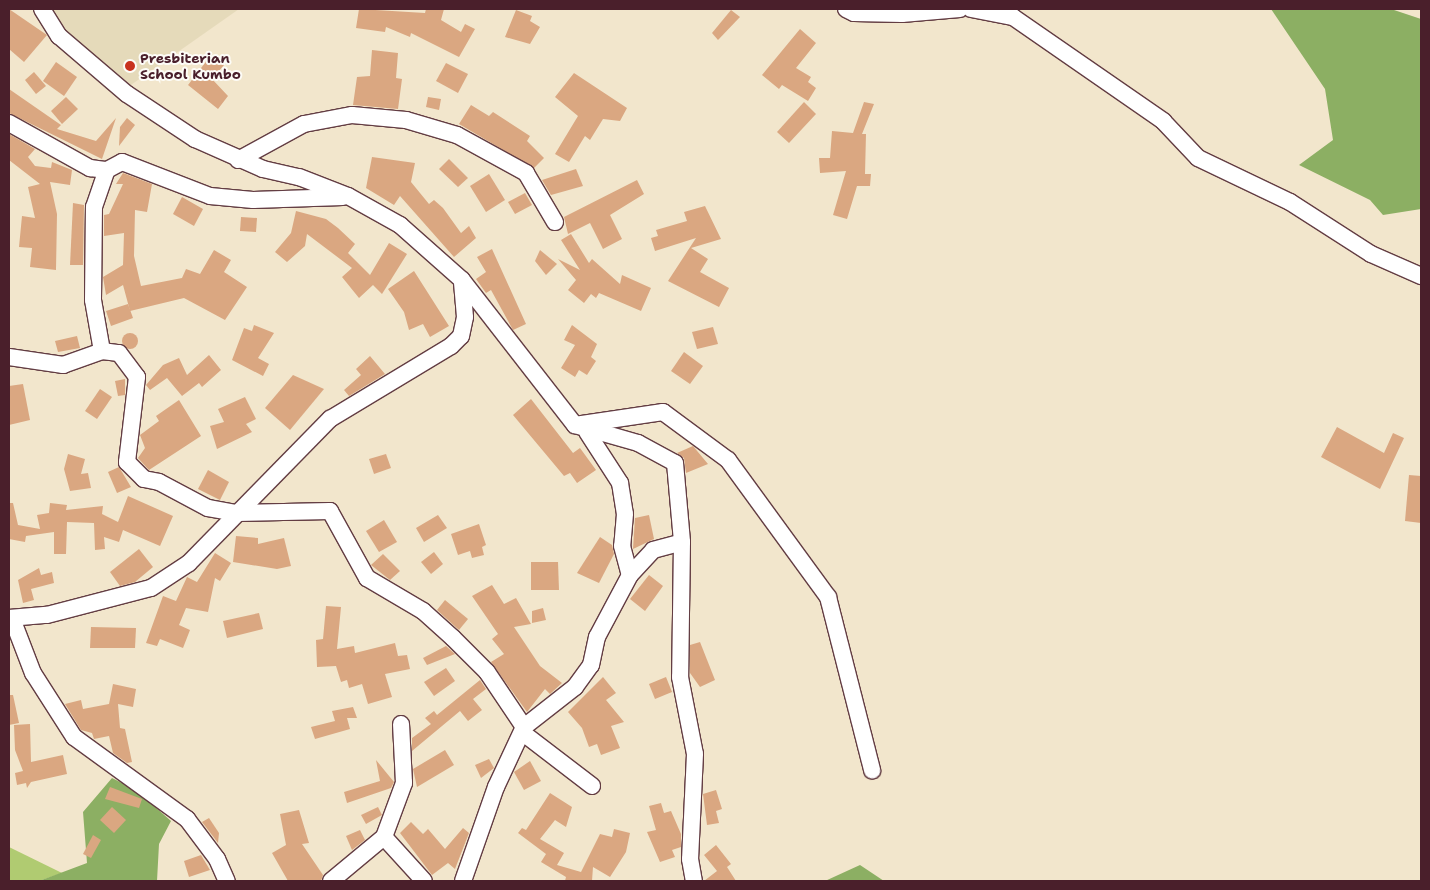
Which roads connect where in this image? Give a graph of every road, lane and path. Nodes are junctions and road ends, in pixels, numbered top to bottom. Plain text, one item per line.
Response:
1 (42, 9) edge
2 (846, 9) edge
3 (960, 9) edge
4 (971, 9) edge
5 (9, 123) edge
6 (238, 160) junction
7 (107, 170) junction
8 (348, 196) junction
9 (555, 222) dead end
10 (1421, 276) edge
11 (462, 280) junction
12 (102, 351) junction
13 (9, 357) edge
14 (581, 428) junction
15 (237, 513) junction
16 (682, 542) junction
17 (630, 575) junction
18 (11, 620) edge
19 (401, 724) dead end
20 (524, 728) junction
21 (872, 770) dead end
22 (592, 786) dead end
23 (384, 837) junction
24 (227, 881) edge
25 (331, 881) edge
26 (424, 881) edge
27 (463, 881) edge
28 (694, 881) edge

1 - 6 street
2 - 3 street
4 - 10 street
5 - 7 street
6 - 8 street
6 - 9 street
7 - 8 street
7 - 12 street
8 - 11 street
11 - 14 street
11 - 15 street
12 - 13 street
12 - 15 street
14 - 16 street
14 - 17 street
14 - 21 street
15 - 18 street
15 - 20 street
16 - 17 street
16 - 28 street
17 - 20 street
18 - 24 street
19 - 23 street
20 - 22 street
20 - 27 street
23 - 25 street
23 - 26 street

